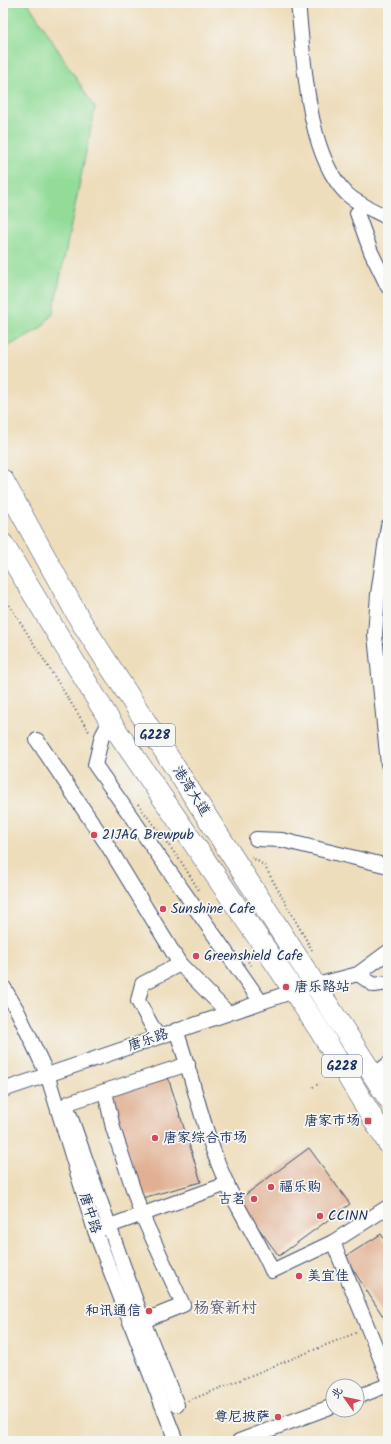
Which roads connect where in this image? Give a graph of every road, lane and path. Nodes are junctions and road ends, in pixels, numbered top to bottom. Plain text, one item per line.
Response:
1 (298, 3) edge
2 (356, 213) dead end
3 (388, 218) edge
4 (388, 287) edge
5 (3, 480) edge
6 (388, 526) edge
7 (3, 544) edge
8 (3, 595) edge
9 (110, 721) junction
10 (37, 740) dead end
11 (99, 748) junction
12 (388, 764) edge
13 (135, 800) dead end
14 (256, 840) dead end
15 (388, 866) edge
16 (202, 895) dead end
17 (242, 952) dead end
18 (388, 952) edge
19 (180, 964) junction
20 (252, 970) dead end
21 (358, 974) junction
22 (388, 983) edge
23 (316, 985) junction
24 (3, 986) edge
25 (294, 991) junction
26 (260, 1002) junction
27 (228, 1013) junction
28 (176, 1030) junction
29 (158, 1036) junction
30 (188, 1064) junction
31 (381, 1070) edge
32 (47, 1074) junction
33 (320, 1082) dead end
34 (313, 1087) dead end
35 (3, 1090) edge
36 (105, 1091) junction
37 (388, 1098) edge
38 (388, 1143) edge
39 (227, 1184) junction
40 (388, 1208) edge
41 (141, 1213) junction
42 (102, 1228) junction
43 (334, 1242) junction
44 (143, 1321) junction
45 (367, 1328) junction
46 (388, 1377) edge
47 (388, 1385) edge
48 (365, 1394) edge
49 (177, 1405) joint
50 (325, 1409) edge
51 (176, 1441) edge
52 (239, 1441) edge

1 - 3 street
2 - 4 street
5 - 23 highway, 港湾大道 / G228
6 - 12 street
7 - 9 highway, 港湾大道 / G228
8 - 11 path
9 - 11 street
9 - 25 highway, 港湾大道 / G228
10 - 19 street
11 - 26 street
13 - 16 path
14 - 15 street
17 - 20 path
18 - 21 street
19 - 27 street
19 - 29 street
21 - 22 street
21 - 23 street, 唐乐路
23 - 25 street, 唐乐路
23 - 31 highway, 港湾大道 / G228
24 - 32 street, 唐中路
25 - 26 street, 唐乐路
25 - 38 highway, 港湾大道 / G228
26 - 27 street, 唐乐路
27 - 28 street, 唐乐路
28 - 29 street, 唐乐路
28 - 30 street
29 - 32 street, 唐乐路
30 - 36 street
30 - 39 street
31 - 37 highway, 港湾大道 / G228
32 - 35 street, 唐乐路
32 - 42 street, 唐中路
33 - 34 path
36 - 41 street
36 - 42 street
39 - 41 street
39 - 43 street
40 - 43 street
41 - 42 street
41 - 44 street
42 - 44 street
42 - 51 street, 唐中路
43 - 45 street
44 - 49 street
45 - 46 street
45 - 49 path
47 - 48 street
50 - 52 street

